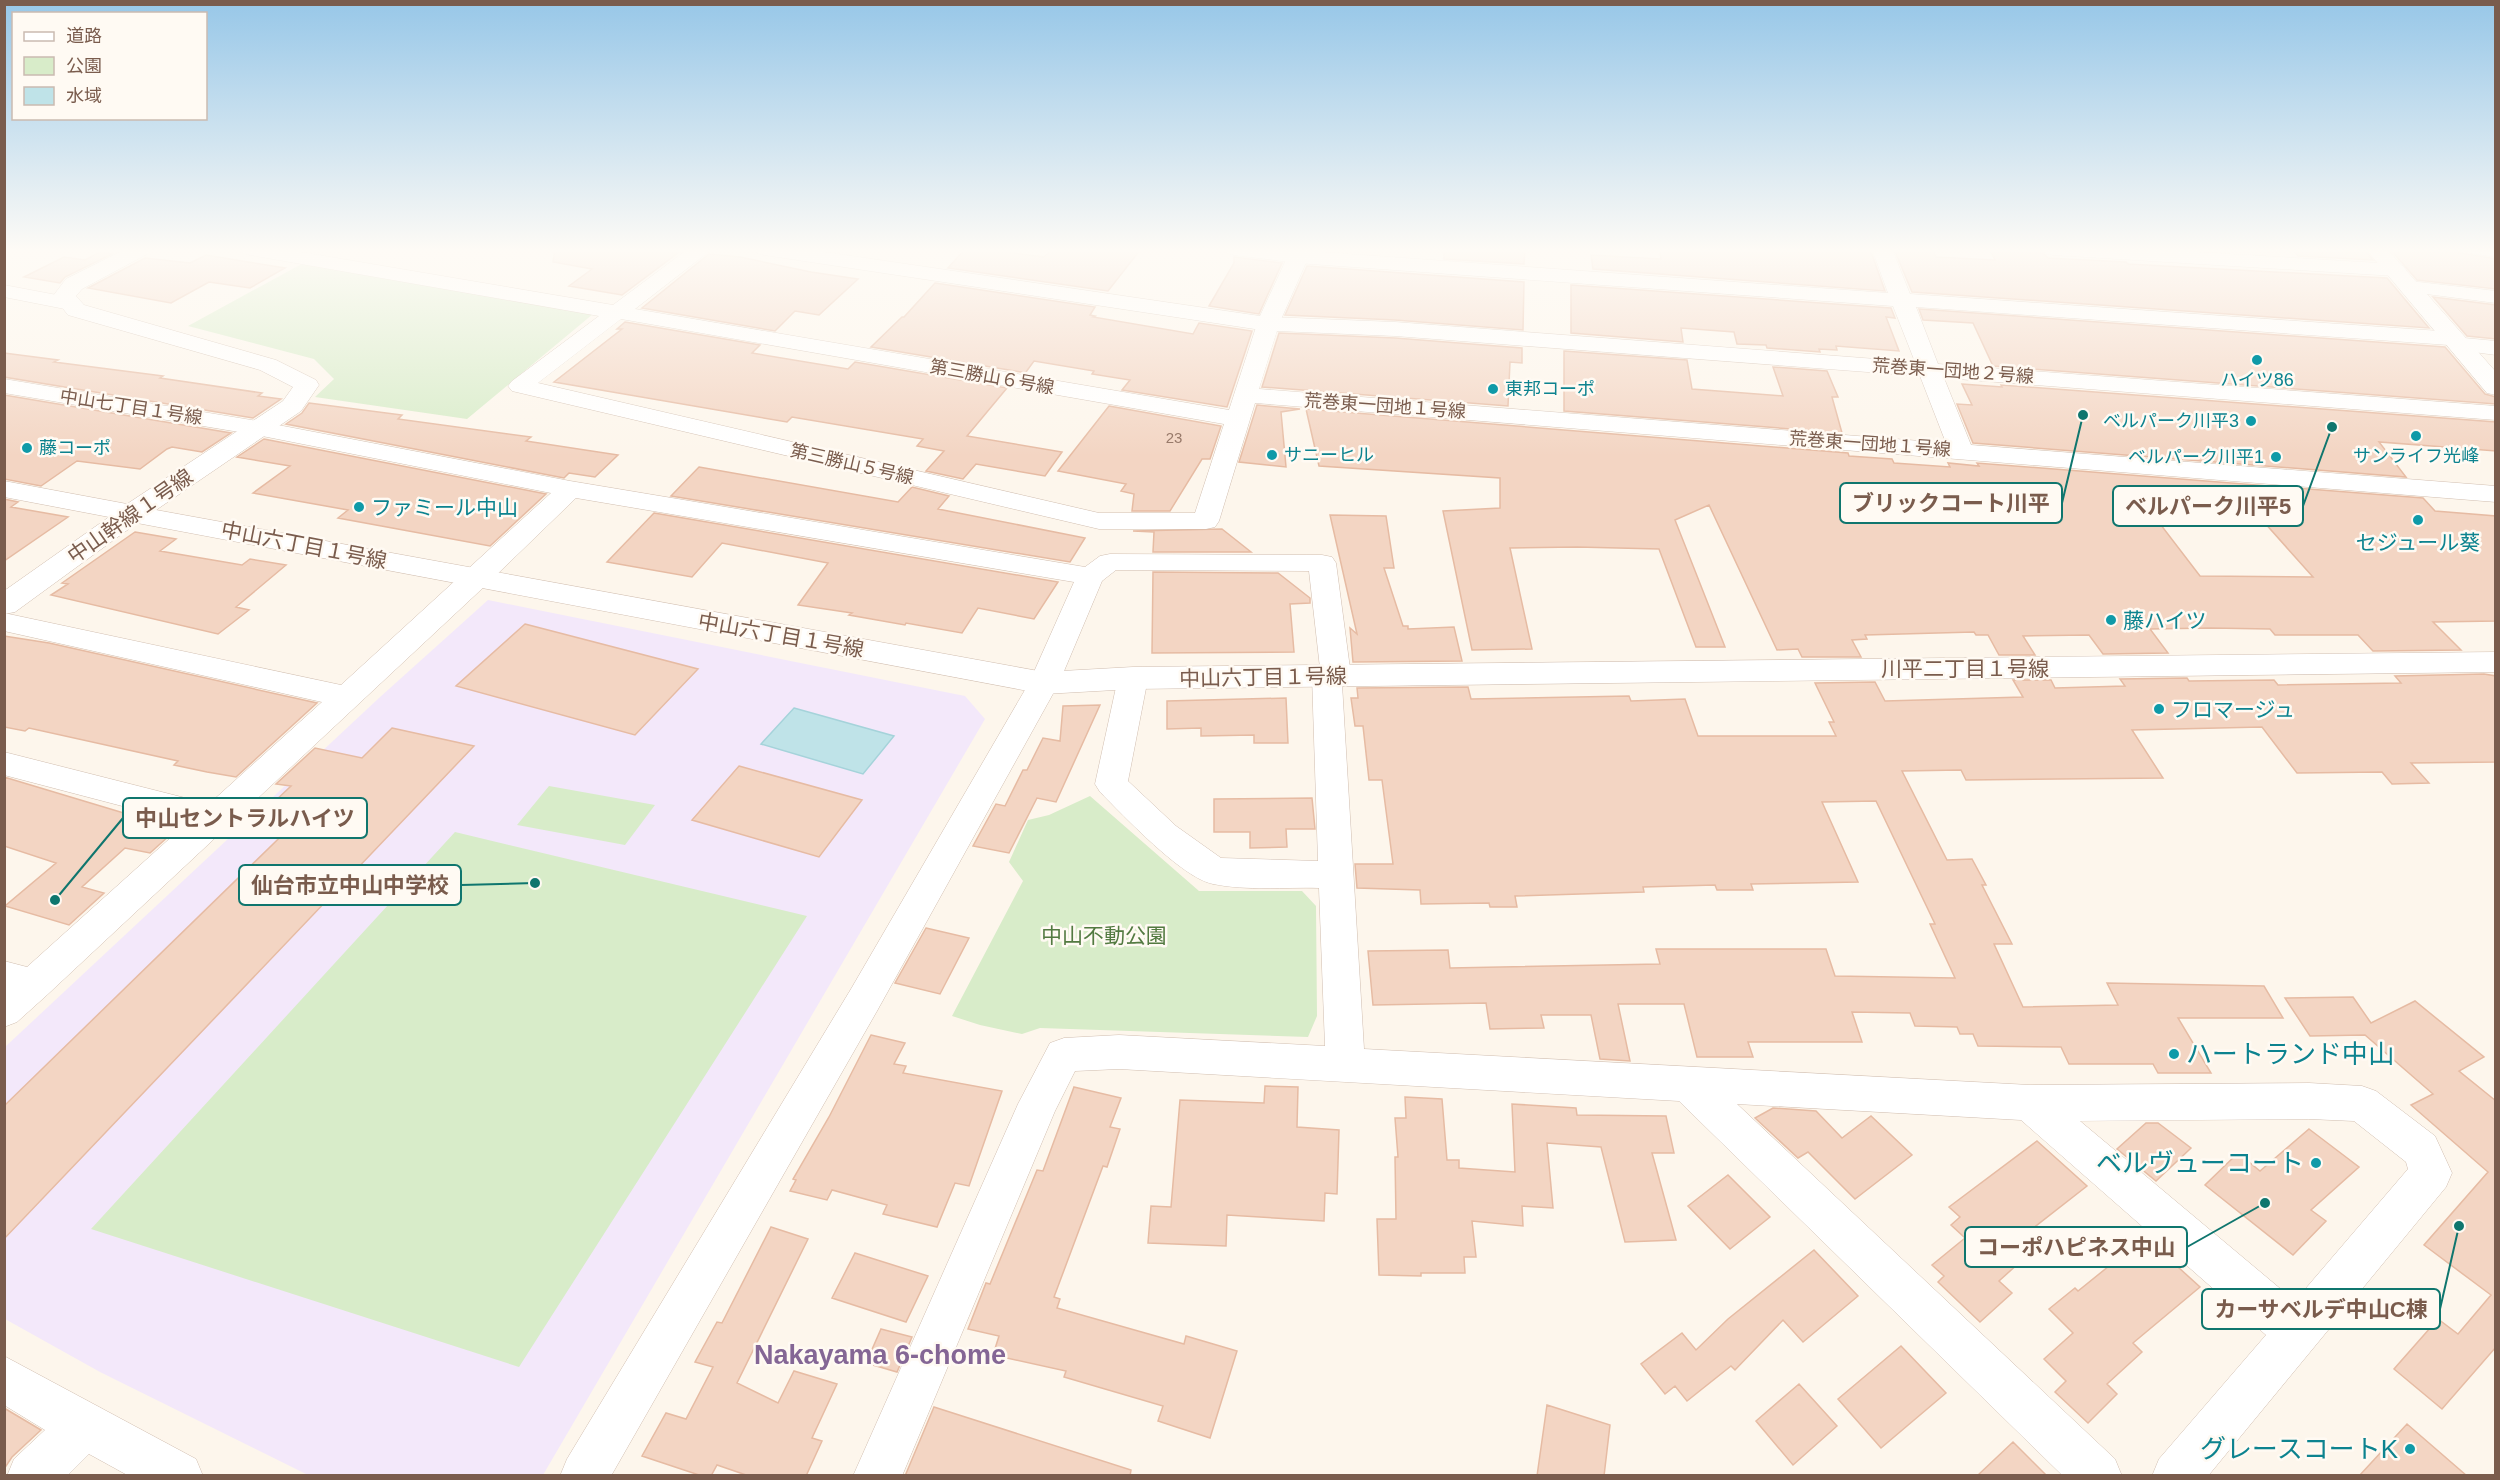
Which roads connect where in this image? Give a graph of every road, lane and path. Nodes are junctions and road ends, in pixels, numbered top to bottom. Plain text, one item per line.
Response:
1 (104, 318) edge
2 (608, 318) edge
3 (658, 318) edge
4 (1228, 318) edge
5 (1271, 318) edge
6 (1908, 318) edge
7 (2146, 318) edge
8 (2437, 318) edge
9 (1268, 324) junction
10 (2457, 341) junction
11 (2496, 348) edge
12 (1929, 369) junction
13 (4, 386) edge
14 (2496, 387) edge
15 (1244, 395) junction
16 (2496, 413) edge
17 (1237, 419) junction
18 (257, 428) junction
19 (1960, 451) junction
20 (4, 489) edge
21 (570, 489) junction
22 (2496, 494) edge
23 (134, 512) junction
24 (1117, 521) junction
25 (1097, 572) junction
26 (476, 579) junction
27 (4, 605) edge
28 (4, 622) edge
29 (2496, 662) edge
30 (1435, 675) joint
31 (1332, 676) junction
32 (1133, 678) junction
33 (1044, 683) junction
34 (346, 697) junction
35 (4, 764) edge
36 (215, 818) junction
37 (1336, 875) junction
38 (19, 980) edge
39 (4, 1011) edge
40 (1345, 1065) junction
41 (1689, 1085) junction
42 (2030, 1103) junction
43 (2297, 1332) junction
44 (4, 1379) edge
45 (84, 1426) junction
46 (31, 1476) edge
47 (179, 1476) edge
48 (584, 1476) edge
49 (877, 1476) edge
50 (2098, 1476) edge
51 (2176, 1476) edge

1 - 18 street, 中山幹線１号線
2 - 24 street, 第三勝山５号線
3 - 17 street, 第三勝山６号線
4 - 9 street
5 - 9 street
6 - 12 street
7 - 10 street
8 - 10 street
9 - 12 street, 荒巻東一団地２号線
9 - 15 street, 第三勝山５号線
10 - 11 street
10 - 14 street
12 - 16 street, 荒巻東一団地２号線
12 - 19 street
13 - 18 street, 中山七丁目１号線
15 - 17 street, 第三勝山５号線
15 - 19 street, 荒巻東一団地１号線
17 - 24 street, 第三勝山５号線
18 - 21 street, 中山七丁目１号線
18 - 23 street, 中山幹線１号線
19 - 22 street, 荒巻東一団地１号線
20 - 23 street, 中山六丁目１号線
21 - 25 street, 中山七丁目１号線
21 - 26 street
23 - 26 street, 中山六丁目１号線
23 - 27 street, 中山幹線１号線
24 - 25 street
25 - 31 street, 中山七丁目１号線
25 - 33 street
26 - 33 street, 中山六丁目１号線
26 - 34 street
28 - 34 street
29 - 30 street, 川平二丁目１号線
30 - 31 street, 中山六丁目１号線
31 - 32 street, 中山六丁目１号線
31 - 37 street
32 - 33 street, 中山六丁目１号線
32 - 37 street
33 - 48 street
34 - 36 street
35 - 36 street
36 - 38 street
37 - 40 street
38 - 39 street
40 - 41 street
40 - 49 street
41 - 42 street
41 - 50 street
42 - 43 street
42 - 43 street
43 - 51 street
44 - 45 street
45 - 46 street
45 - 47 street

